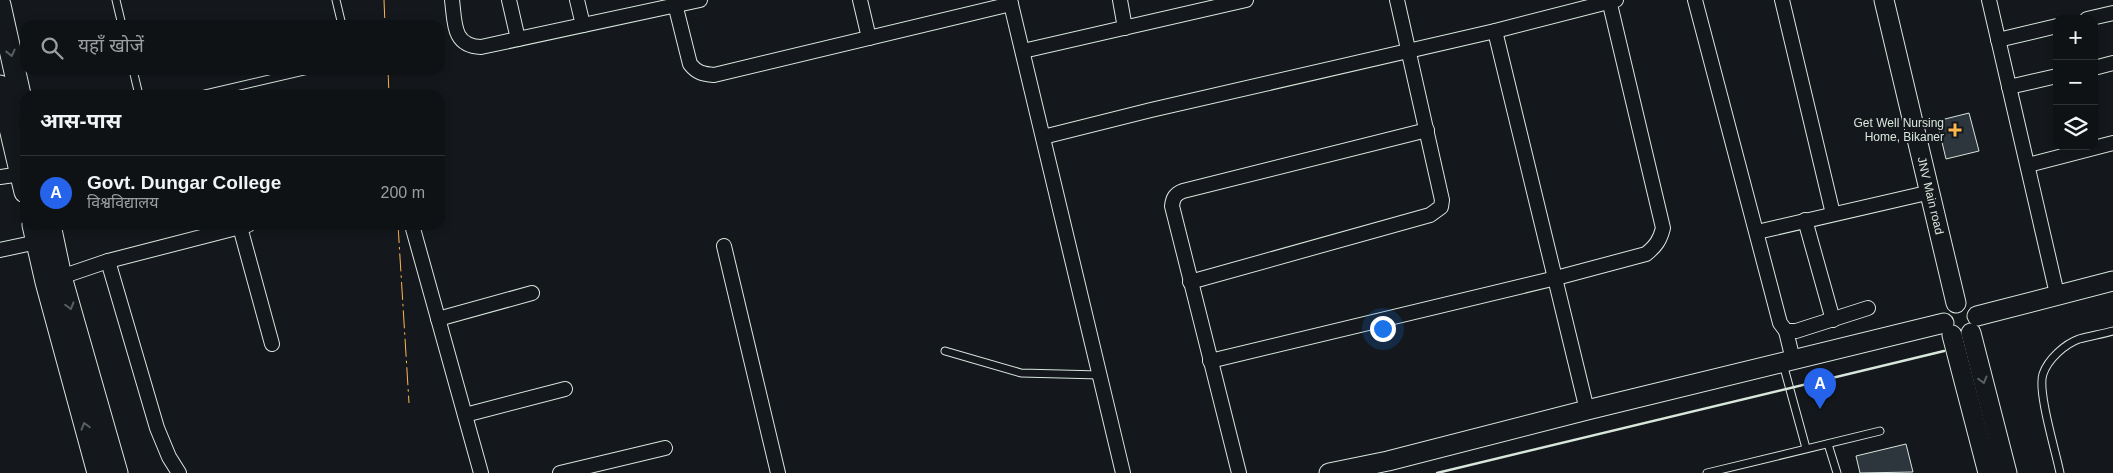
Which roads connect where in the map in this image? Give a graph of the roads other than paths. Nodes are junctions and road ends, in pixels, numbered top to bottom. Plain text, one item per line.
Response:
1 (116, 0) edge
2 (336, 0) edge
3 (452, 0) edge
4 (509, 0) edge
5 (577, 0) edge
6 (700, 0) edge
7 (860, 0) edge
8 (1120, 0) edge
9 (1246, 0) edge
10 (1397, 0) edge
11 (1612, 0) edge
12 (1695, 0) edge
13 (1782, 0) edge
14 (1884, 0) edge
15 (1988, 0) edge
16 (675, 2) edge
17 (1011, 2) edge
18 (0, 5) edge
19 (2113, 13) edge
20 (2098, 16) edge
21 (121, 20) edge
22 (341, 20) edge
23 (582, 25) junction
24 (2053, 27) edge
25 (1126, 28) junction
26 (1495, 31) junction
27 (869, 38) junction
28 (518, 39) junction
29 (1998, 40) junction
30 (1408, 50) junction
31 (1023, 51) junction
32 (2113, 63) edge
33 (2098, 67) edge
34 (134, 75) edge
35 (287, 75) edge
36 (2053, 77) edge
37 (0, 86) edge
38 (2009, 87) junction
39 (138, 90) edge
40 (223, 90) edge
41 (20, 95) edge
42 (1426, 130) junction
43 (1043, 136) junction
44 (2113, 143) edge
45 (20, 164) edge
46 (2028, 164) junction
47 (0, 177) edge
48 (20, 182) edge
49 (1931, 192) junction
50 (1833, 214) junction
51 (1805, 220) junction
52 (51, 230) edge
53 (228, 230) edge
54 (245, 230) edge
55 (413, 230) edge
56 (1757, 232) junction
57 (35, 234) edge
58 (724, 246) dead end
59 (0, 250) edge
60 (108, 261) junction
61 (61, 277) junction
62 (1556, 278) junction
63 (2113, 281) edge
64 (1190, 282) junction
65 (532, 293) dead end
66 (2057, 294) junction
67 (1868, 308) dead end
68 (438, 319) junction
69 (1833, 320) junction
70 (1961, 327) junction
71 (1786, 331) junction
72 (2113, 331) edge
73 (272, 344) dead end
74 (945, 351) dead end
75 (1210, 361) junction
76 (1788, 362) junction
77 (1100, 375) junction
78 (565, 389) dead end
79 (1587, 410) junction
80 (465, 415) junction
81 (1880, 430) dead end
82 (1828, 444) junction
83 (665, 448) dead end
84 (1806, 448) junction
85 (98, 473) edge
86 (117, 473) edge
87 (179, 473) edge
88 (481, 473) edge
89 (560, 473) edge
90 (778, 473) edge
91 (1123, 473) edge
92 (1239, 473) edge
93 (1329, 473) edge
94 (1707, 473) edge
95 (1838, 473) edge
96 (1988, 473) edge
97 (2007, 473) edge
98 (2060, 473) edge

1 - 21 lane
2 - 22 lane
3 - 28 street
4 - 28 street
5 - 23 street
6 - 16 street
7 - 27 street
8 - 25 street
9 - 25 street
10 - 30 street
11 - 26 street
11 - 62 street
12 - 56 street
13 - 50 street
14 - 49 street, JNV Main road
15 - 29 street
16 - 23 street
16 - 27 street
17 - 27 street
17 - 31 street
18 -> 41 main road
19 - 20 street
23 - 28 street
24 - 29 street
25 - 31 street
26 - 30 street
26 - 62 street
29 - 38 street
30 - 42 street
30 - 43 street
31 - 43 street
32 - 33 street
34 - 39 lane
35 - 40 lane
36 - 38 street
37 - 45 main road
38 - 46 street
42 - 64 street
42 - 64 street
43 - 77 street
44 - 46 street
46 - 66 street
47 - 48 street
49 - 50 street
49 - 70 street, JNV Main road
50 - 51 street
51 - 56 street
51 - 69 street
52 - 61 main road
53 - 60 street
54 - 73 street
55 - 68 street
56 - 71 street
57 - 59 street
85 -> 57 main road
58 - 90 street
60 - 61 street
60 - 87 street
61 -> 86 main road
62 - 75 street
62 - 79 street
63 - 66 street
64 - 75 street
65 - 68 street
66 - 70 street
67 - 69 street
68 - 80 street
69 - 71 street
70 - 76 street
70 - 96 street
70 -> 97 street
71 - 76 street
72 - 98 lane
74 - 77 lane
75 - 92 street
76 - 79 street
76 - 84 lane
77 - 91 street
78 - 80 street
79 - 93 street
80 - 88 street
81 - 82 lane
82 - 84 lane
82 - 95 lane
83 - 89 street
84 - 94 lane

